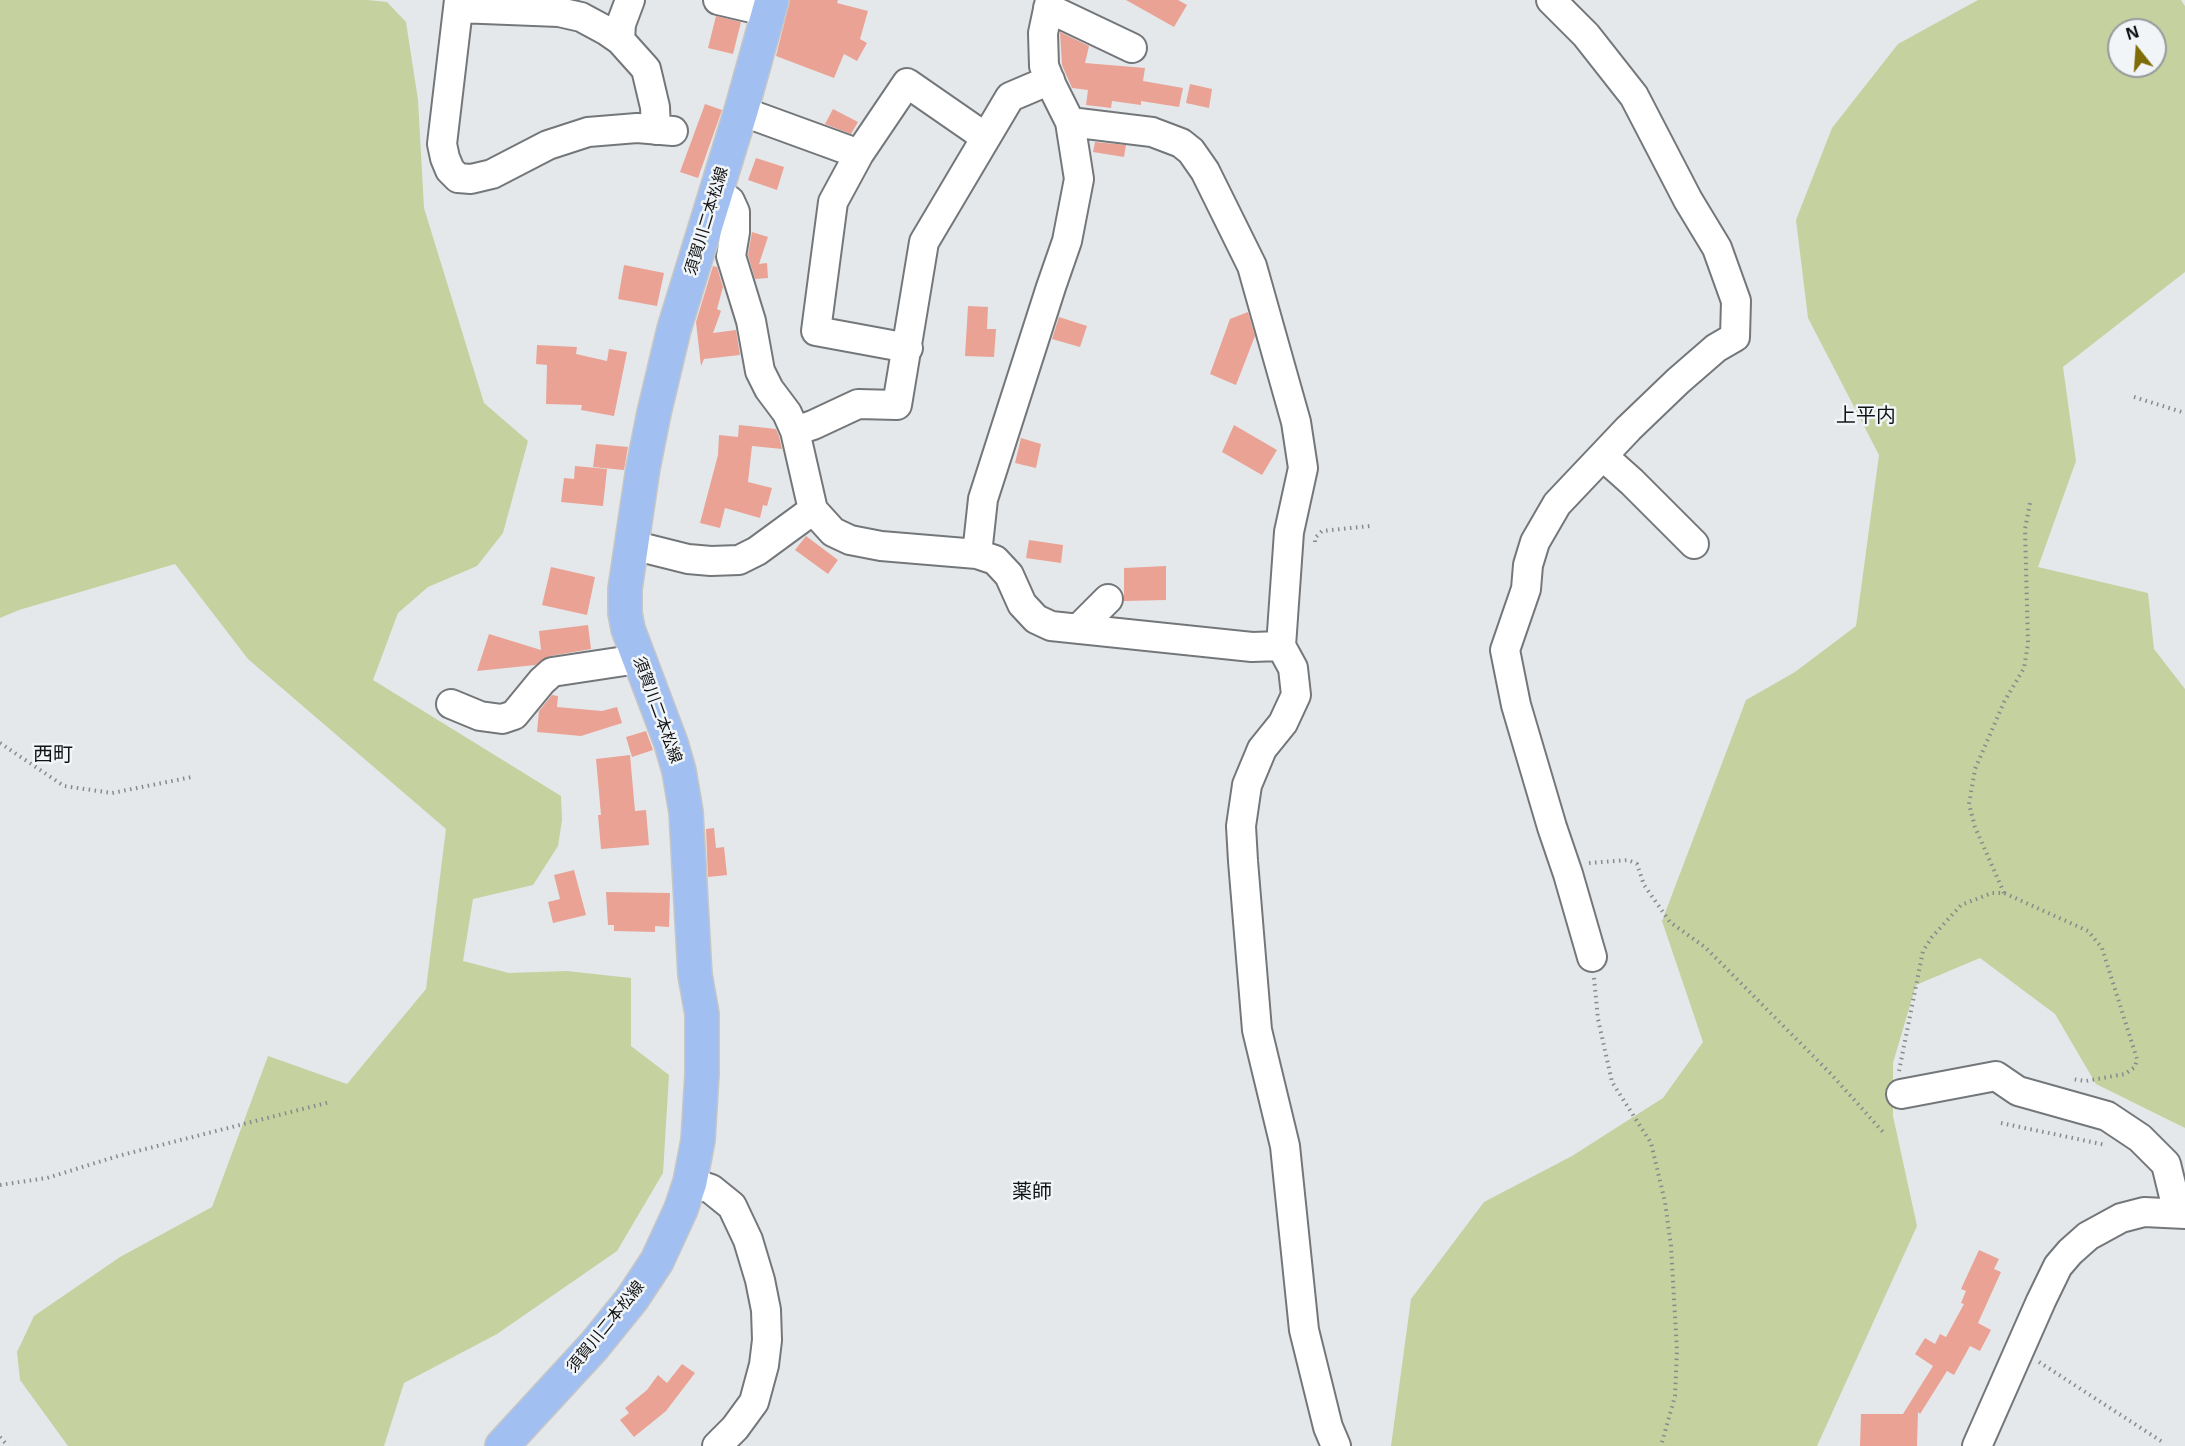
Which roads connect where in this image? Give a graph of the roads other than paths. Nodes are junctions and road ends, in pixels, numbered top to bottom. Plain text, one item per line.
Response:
1 (630, 0) edge
2 (718, 0) edge
3 (1551, 0) edge
4 (459, 4) edge
5 (1049, 4) edge
6 (771, 6) edge
7 (620, 40) junction
8 (1131, 48) dead end
9 (1050, 81) junction
10 (741, 111) junction
11 (1070, 122) junction
12 (985, 137) junction
13 (859, 154) junction
14 (716, 191) junction
15 (908, 348) junction
16 (795, 431) junction
17 (1604, 457) junction
18 (813, 510) junction
19 (632, 544) junction
20 (1694, 544) dead end
21 (977, 554) junction
22 (1108, 599) dead end
23 (1078, 628) junction
24 (1281, 646) junction
25 (638, 659) junction
26 (451, 704) dead end
27 (1592, 957) road end
28 (1901, 1094) road end
29 (690, 1182) junction
30 (2182, 1214) edge
31 (502, 1446) edge
32 (717, 1446) edge
33 (1336, 1446) edge
34 (1977, 1446) edge

1 - 7 street
2 - 6 street
3 - 17 street
4 - 7 street
4 - 7 street
5 - 8 street
5 - 9 street
6 - 10 main road, 須賀川二本松線
9 - 11 street
9 - 12 street
10 - 13 street
10 - 14 main road, 須賀川二本松線
11 - 21 street
11 - 24 street
12 - 13 street
12 - 15 street
13 - 15 street
14 - 16 street
14 - 19 main road, 須賀川二本松線
15 - 16 street
16 - 18 street
17 - 20 street
17 - 27 street
18 - 19 street
18 - 21 street
19 - 25 main road, 須賀川二本松線
21 - 23 street
22 - 23 street
23 - 24 street
24 - 33 street
25 - 26 street
25 - 29 main road, 須賀川二本松線
28 - 30 street
29 - 31 main road, 須賀川二本松線
29 - 32 street
30 - 34 street

